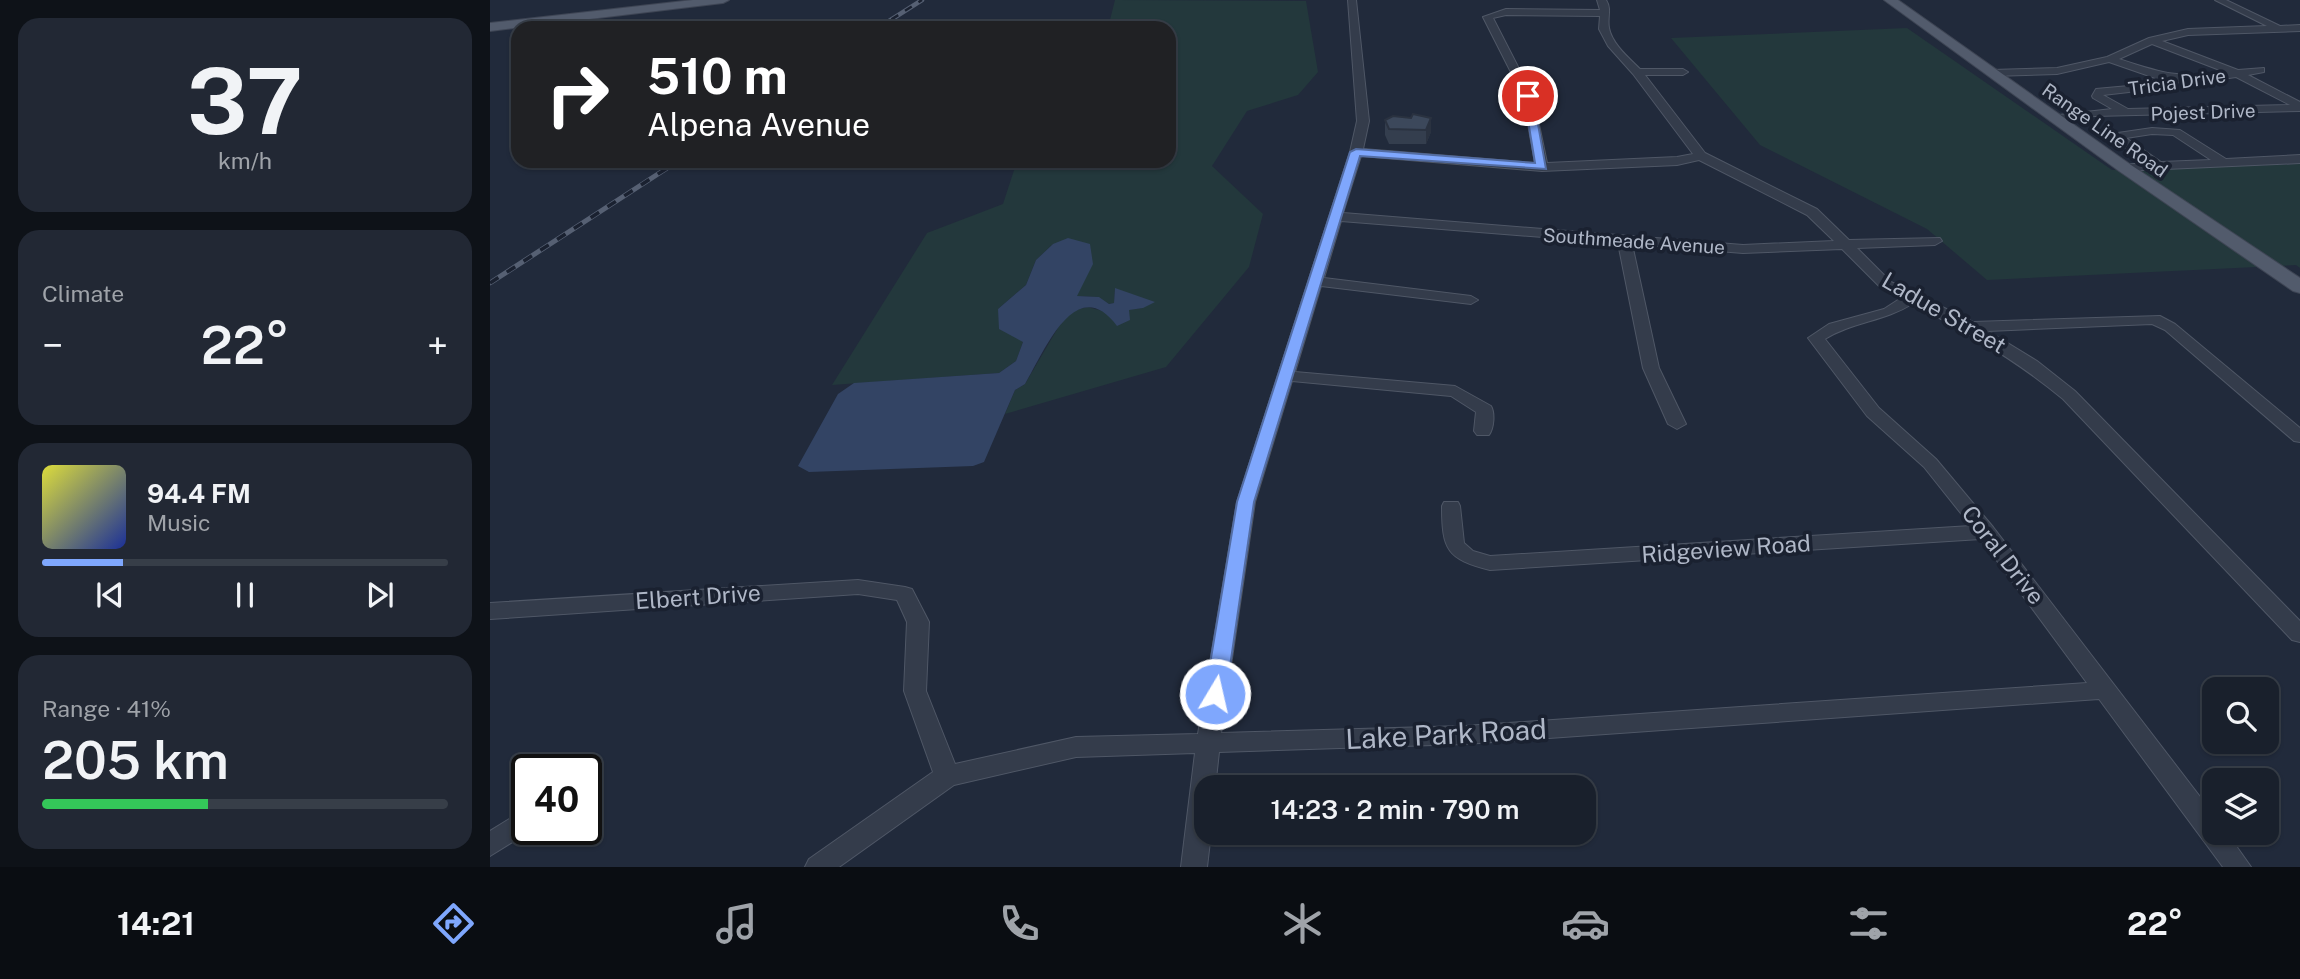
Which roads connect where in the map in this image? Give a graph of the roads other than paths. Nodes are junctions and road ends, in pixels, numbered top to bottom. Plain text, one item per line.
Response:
1 (685, 0) edge
2 (723, 0) edge
3 (1352, 0) edge
4 (1890, 0) edge
5 (2219, 0) edge
6 (1602, 6) edge
7 (521, 21) edge
8 (527, 21) edge
9 (511, 22) edge
10 (511, 23) edge
11 (490, 25) edge
12 (2300, 28) edge
13 (2280, 29) junction
14 (2300, 38) edge
15 (2151, 40) junction
16 (2110, 59) junction
17 (2260, 70) dead end
18 (1637, 72) junction
19 (1683, 72) dead end
20 (1992, 73) junction
21 (2236, 73) junction
22 (2169, 79) junction
23 (2300, 107) edge
24 (2127, 113) junction
25 (2053, 118) junction
26 (1356, 152) junction
27 (1701, 156) junction
28 (2300, 159) edge
29 (2224, 163) junction
30 (1542, 167) junction
31 (2160, 167) junction
32 (2125, 168) junction
33 (1335, 216) junction
34 (1624, 241) junction
35 (1934, 241) dead end
36 (1844, 244) junction
37 (1315, 281) junction
38 (2300, 287) edge
39 (1911, 298) junction
40 (1471, 300) dead end
41 (1971, 327) junction
42 (1287, 376) junction
43 (1677, 424) dead end
44 (1483, 431) dead end
45 (2300, 437) edge
46 (1451, 506) dead end
47 (1986, 532) junction
48 (490, 611) edge
49 (2300, 634) edge
50 (2106, 690) junction
51 (1208, 742) junction
52 (947, 776) junction
53 (511, 830) edge
54 (490, 845) edge
55 (818, 867) edge
56 (1194, 867) edge
57 (2238, 867) edge

1 - 7 main road
2 - 8 main road
3 - 26 street
4 - 20 main road, Range Line Road
5 - 13 street
6 - 18 street, Ladue Street
6 - 30 street
9 - 11 main road
10 - 11 main road
12 - 13 street
13 - 14 street
13 - 15 street
15 - 16 street
15 - 21 street
16 - 20 street
16 - 22 street
17 - 21 street, Tricia Drive
18 - 19 street
18 - 27 street, Ladue Street
20 - 25 main road, Range Line Road
21 - 22 street, Tricia Drive
21 - 23 street
22 - 24 street, Tricia Drive
23 - 24 street, Pojest Drive
24 - 25 street, Pojest Drive
25 - 32 main road, Range Line Road
26 - 30 street
26 - 33 street
27 - 30 street
27 - 36 street, Ladue Street
28 - 29 street
29 - 31 street
29 - 31 street
31 - 32 street
32 - 38 main road, Range Line Road
33 - 34 street, Southmeade Avenue
33 - 37 street
34 - 36 street, Southmeade Avenue
34 - 43 street
35 - 36 street, Southmeade Avenue
36 - 39 street, Ladue Street
37 - 40 street
37 - 42 street
39 - 41 street, Ladue Street
39 - 47 street, Coral Drive
41 - 45 street
41 - 49 street, Ladue Street
42 - 44 street
42 - 51 street
46 - 47 street, Ridgeview Road
47 - 50 street, Coral Drive
48 - 52 street, Elbert Drive
50 - 51 street, Lake Park Road
50 - 57 street, Coral Drive
51 - 52 street, Lake Park Road
51 - 56 street
52 - 55 street, Lake Park Road
53 - 54 street

